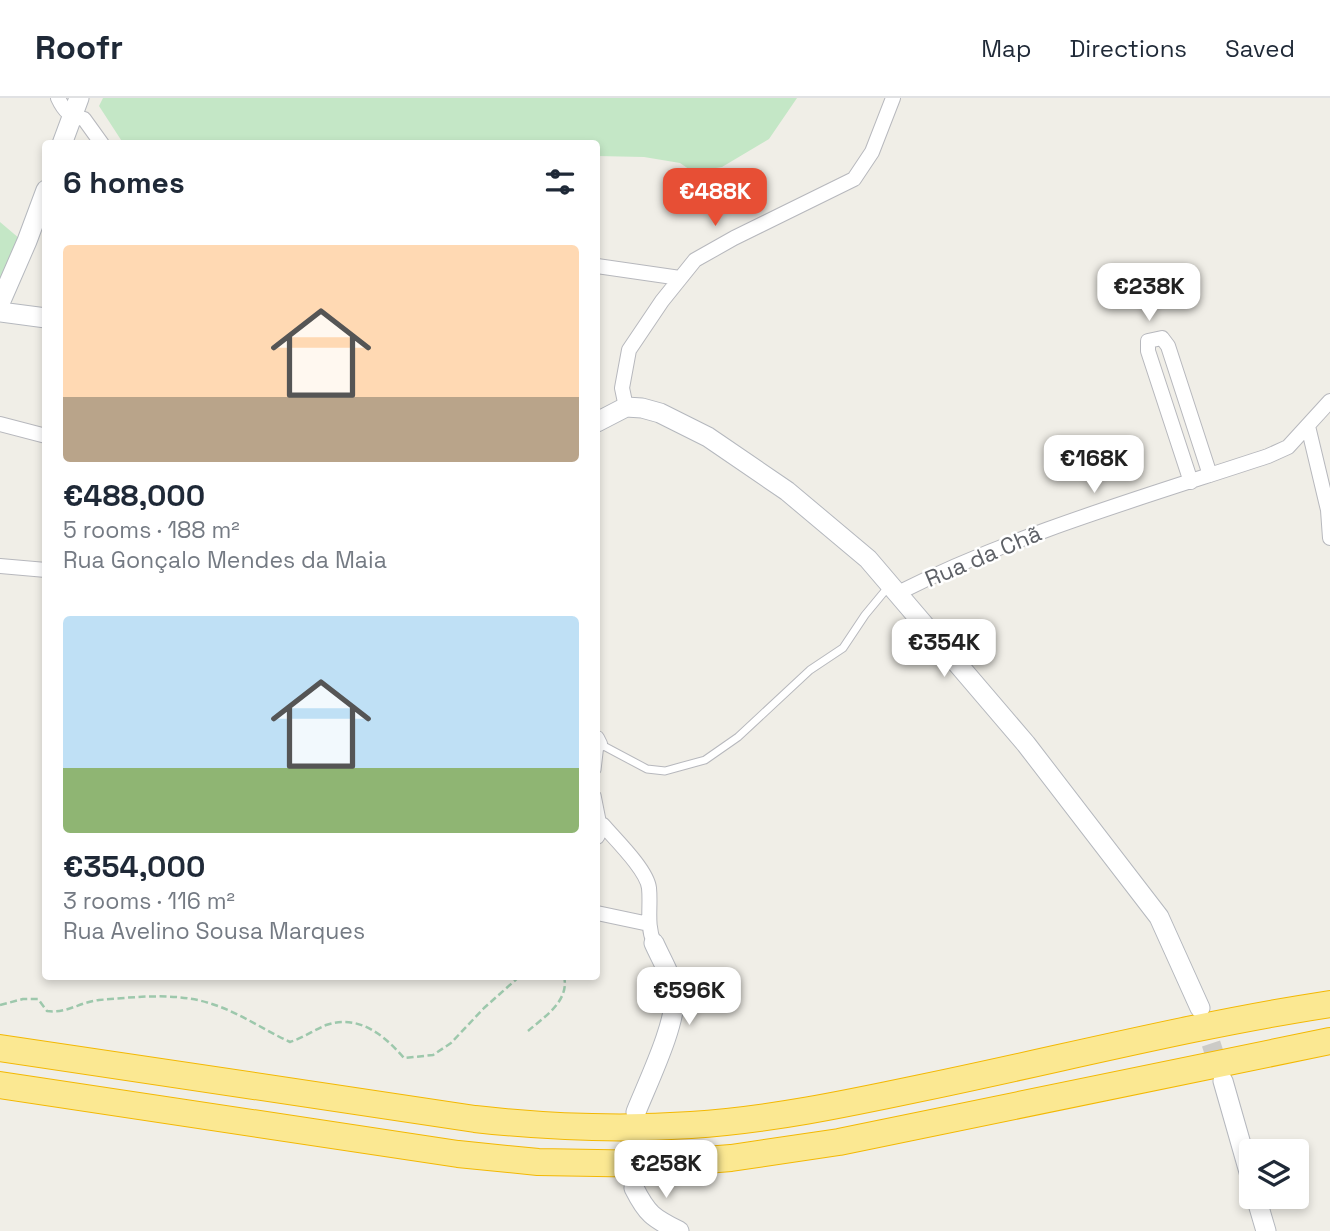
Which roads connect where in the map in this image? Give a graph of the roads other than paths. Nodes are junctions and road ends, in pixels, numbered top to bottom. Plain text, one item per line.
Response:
1 (58, 98) edge
2 (79, 98) edge
3 (893, 98) edge
4 (72, 117) junction
5 (63, 140) edge
6 (99, 140) edge
7 (42, 201) edge
8 (600, 266) edge
9 (680, 278) junction
10 (0, 303) edge
11 (0, 312) edge
12 (42, 317) edge
13 (1330, 401) edge
14 (625, 407) junction
15 (600, 420) edge
16 (0, 424) edge
17 (1308, 426) junction
18 (42, 435) edge
19 (1210, 475) junction
20 (1191, 482) junction
21 (1330, 538) edge
22 (0, 566) edge
23 (42, 570) edge
24 (894, 589) junction
25 (600, 742) edge
26 (600, 831) edge
27 (600, 914) edge
28 (649, 924) junction
29 (654, 943) joint
30 (1330, 1004) edge
31 (1200, 1009) tunnel mouth
32 (1330, 1041) edge
33 (0, 1048) edge
34 (1223, 1081) tunnel mouth
35 (0, 1085) edge
36 (636, 1112) tunnel mouth
37 (1240, 1139) edge
38 (634, 1188) tunnel mouth
39 (1260, 1209) edge
40 (679, 1231) edge
41 (1266, 1231) edge

1 - 4 street
2 - 4 street
3 - 9 street
4 - 5 street
4 - 6 street
7 - 10 street
8 - 9 street
9 - 14 street
11 - 12 street
13 - 17 street, Rua da Chã
14 - 15 street
14 - 24 street
16 - 18 street
17 - 19 street, Rua da Chã
17 - 21 street
19 - 20 street, Rua da Chã
19 - 20 street
20 - 24 street, Rua da Chã
22 - 23 street
24 - 25 lane
24 - 31 street
26 - 28 street
27 - 28 street
28 - 29 street
29 - 36 street
30 - 33 highway
32 - 35 highway
34 - 37 street
38 - 40 street
39 - 41 street

